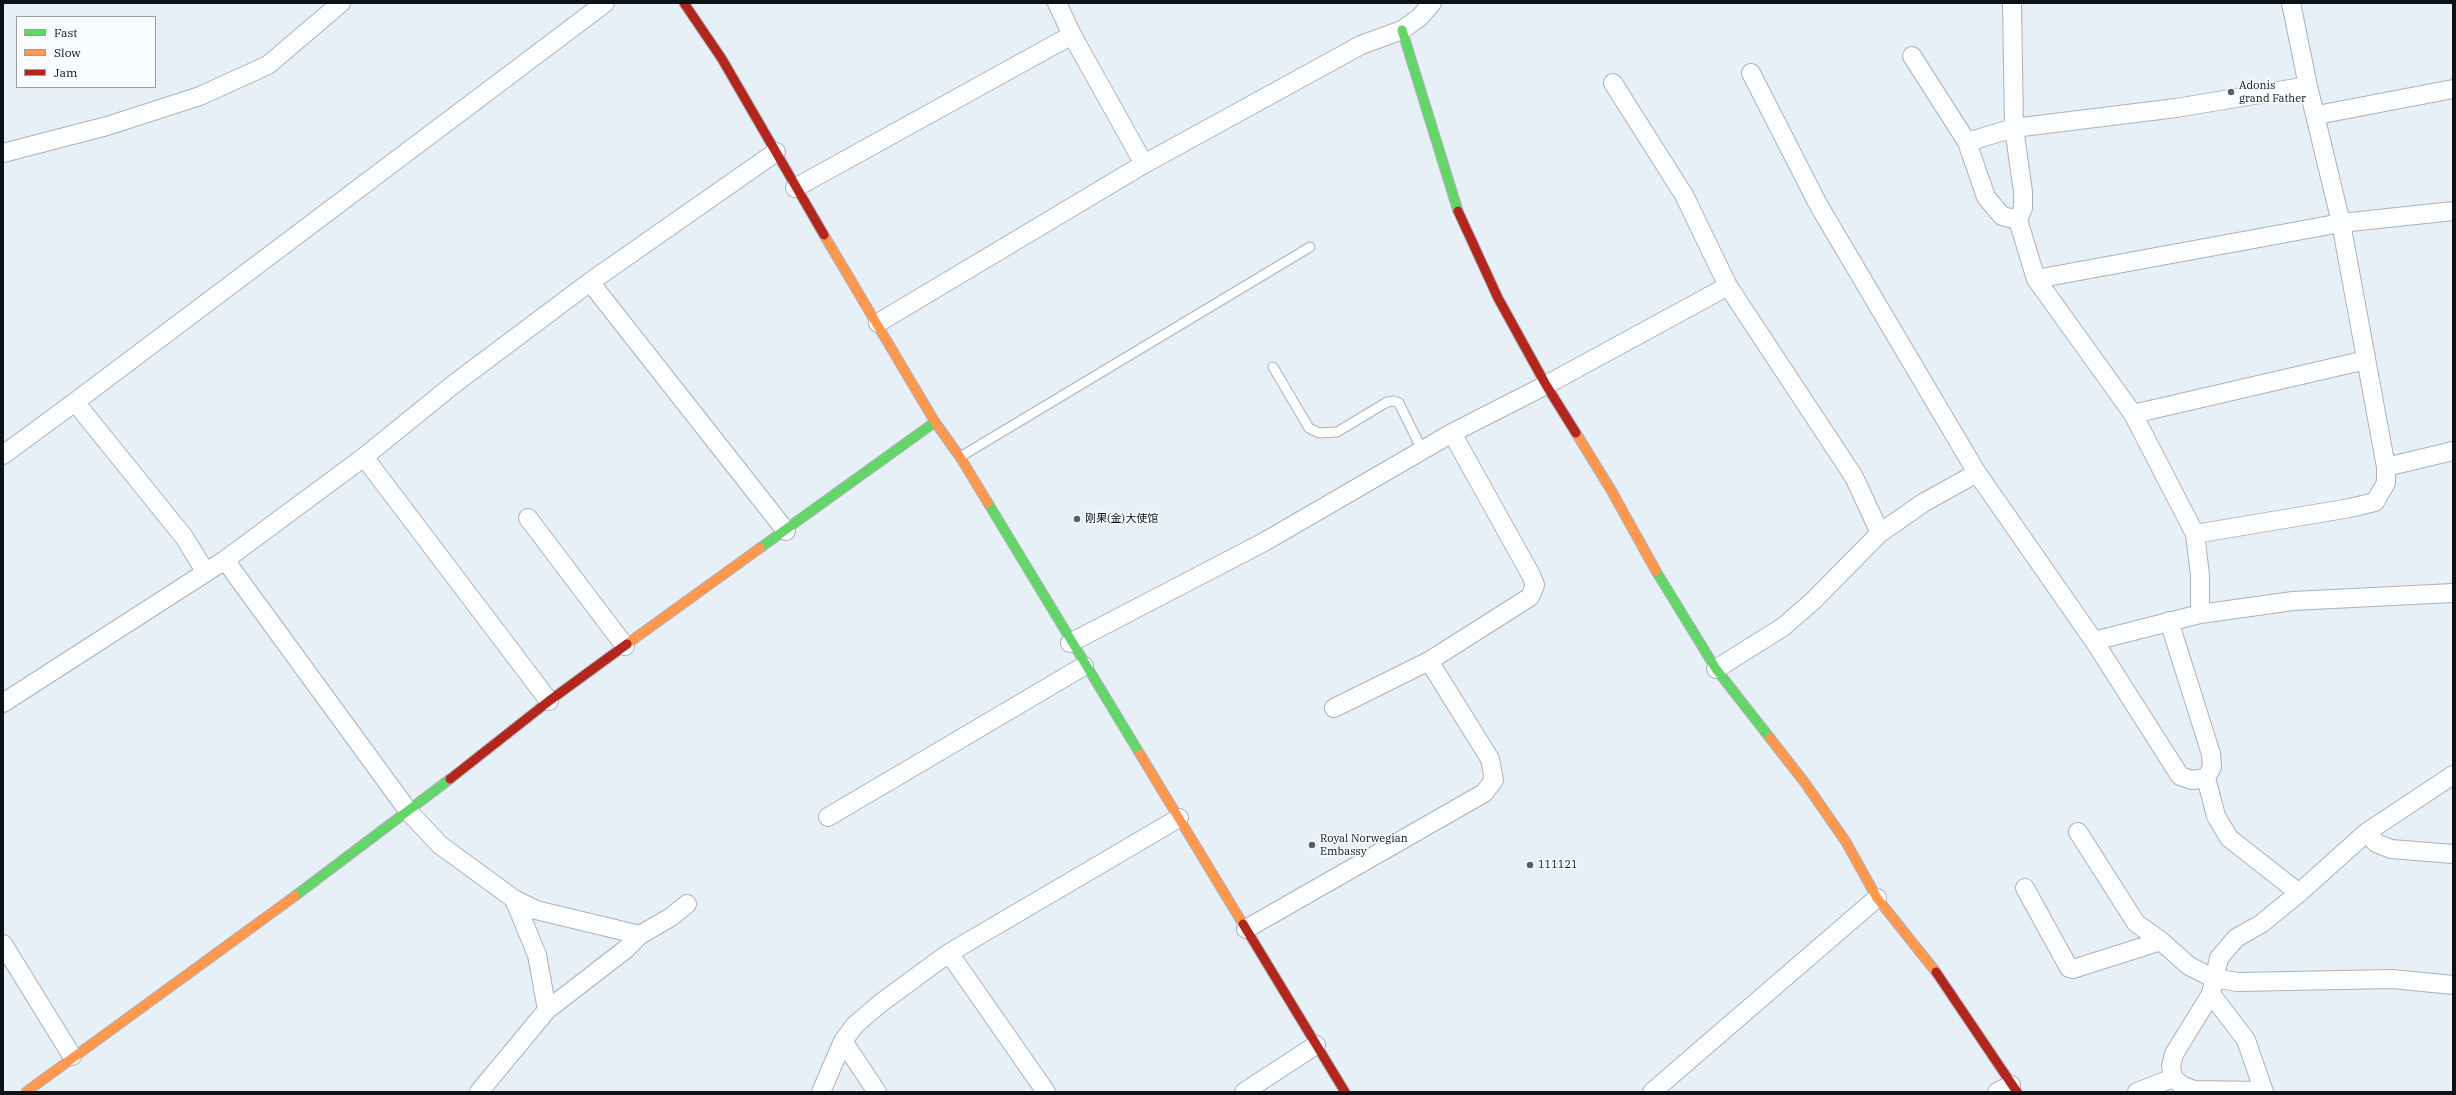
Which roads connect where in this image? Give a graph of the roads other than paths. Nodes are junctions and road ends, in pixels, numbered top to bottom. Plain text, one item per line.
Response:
1 (342, 3) edge
2 (605, 3) edge
3 (684, 3) edge
4 (1057, 3) edge
5 (1432, 3) edge
6 (2012, 3) edge
7 (2291, 3) edge
8 (1402, 30) junction
9 (1072, 35) junction
10 (1912, 56) dead end
11 (1751, 73) dead end
12 (1613, 83) dead end
13 (2308, 86) junction
14 (2453, 89) edge
15 (2316, 115) junction
16 (2014, 128) junction
17 (1967, 142) junction
18 (776, 152) junction
19 (3, 153) edge
20 (1144, 164) junction
21 (795, 188) junction
22 (2453, 210) edge
23 (2018, 220) junction
24 (2341, 223) junction
25 (1310, 247) dead end
26 (2036, 279) junction
27 (590, 282) junction
28 (1728, 286) junction
29 (878, 324) junction
30 (2366, 360) junction
31 (1273, 367) dead end
32 (1546, 385) junction
33 (75, 402) junction
34 (2133, 414) junction
35 (935, 422) junction
36 (1452, 433) junction
37 (1422, 450) junction
38 (2453, 451) edge
39 (3, 455) edge
40 (960, 457) junction
41 (364, 458) junction
42 (2386, 466) junction
43 (1977, 473) junction
44 (528, 518) dead end
45 (786, 530) junction
46 (1880, 533) junction
47 (2195, 534) junction
48 (225, 560) junction
49 (205, 571) junction
50 (2453, 593) edge
51 (2200, 614) junction
52 (2169, 621) junction
53 (2094, 641) junction
54 (1070, 643) junction
55 (625, 646) junction
56 (1429, 661) junction
57 (1084, 666) junction
58 (1716, 669) junction
59 (548, 701) junction
60 (3, 703) edge
61 (1334, 708) dead end
62 (2453, 775) edge
63 (2206, 778) junction
64 (409, 812) junction
65 (828, 817) dead end
66 (1179, 818) junction
67 (2078, 832) dead end
68 (2367, 832) junction
69 (2453, 854) edge
70 (2025, 888) dead end
71 (2298, 892) junction
72 (1877, 898) junction
73 (514, 899) junction
74 (687, 904) dead end
75 (1246, 929) junction
76 (640, 935) junction
77 (2161, 941) junction
78 (3, 944) edge
79 (949, 953) junction
80 (2453, 985) edge
81 (2212, 986) junction
82 (547, 1010) junction
83 (843, 1041) junction
84 (1316, 1045) junction
85 (72, 1056) junction
86 (2173, 1078) junction
87 (2008, 1090) edge
88 (2263, 1091) edge
89 (26, 1092) edge
90 (479, 1092) edge
91 (821, 1092) edge
92 (877, 1092) edge
93 (1046, 1092) edge
94 (1244, 1092) edge
95 (1345, 1092) edge
96 (1652, 1092) edge
97 (2136, 1092) edge

1 - 19 street
2 - 33 street
3 - 18 street
4 - 9 street
5 - 8 street
6 - 16 street
7 - 13 street
8 - 20 street
8 - 32 street
9 - 20 street
9 - 21 street
10 - 17 street
11 - 43 street
12 - 28 street
13 - 15 street
13 - 16 street
14 - 15 street
15 - 24 street
16 - 17 street
16 - 23 street
17 - 23 street
18 - 21 street
18 - 27 street
20 - 29 street
21 - 29 street
22 - 24 street
23 - 26 street
24 - 26 street
24 - 30 street
25 - 40 lane
26 - 34 street
27 - 41 street
27 - 45 street
28 - 32 street
28 - 46 street
29 - 35 street
30 - 34 street
30 - 42 street
31 - 37 lane
32 - 36 street
32 - 58 street
33 - 39 street
33 - 49 street
34 - 47 street
35 - 40 street
35 - 45 street
36 - 37 street
36 - 56 street
37 - 54 street
38 - 42 street
40 - 54 street
41 - 48 street
41 - 59 street
42 - 47 street
43 - 46 street
43 - 53 street
44 - 55 street
45 - 55 street
46 - 58 street
47 - 51 street
48 - 49 street
48 - 64 street
49 - 60 street
50 - 51 street
51 - 52 street
52 - 53 street
52 - 63 street
53 - 63 street
54 - 57 street
55 - 59 street
56 - 61 street
56 - 75 street
57 - 65 street
57 - 66 street
58 - 72 street
59 - 64 street
62 - 68 street
63 - 71 street
64 - 73 street
64 - 85 street
66 - 75 street
66 - 79 street
67 - 77 street
68 - 69 street
68 - 71 street
70 - 77 street
71 - 81 street
72 - 87 street
72 - 96 street
73 - 76 street
73 - 82 street
74 - 76 street
75 - 84 street
76 - 82 street
77 - 81 street
78 - 85 street
79 - 83 street
79 - 93 street
80 - 81 street
81 - 86 street
81 - 88 street
82 - 90 street
83 - 91 street
83 - 92 street
84 - 94 street
84 - 95 street
85 - 89 street
86 - 88 street
86 - 97 street

